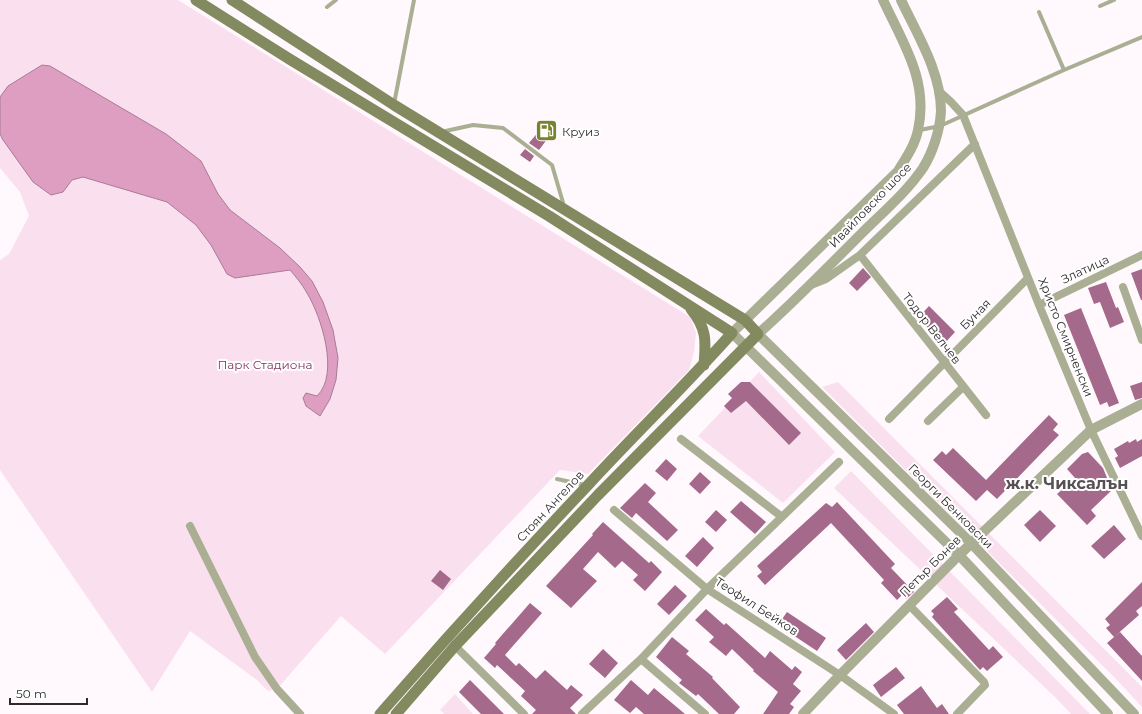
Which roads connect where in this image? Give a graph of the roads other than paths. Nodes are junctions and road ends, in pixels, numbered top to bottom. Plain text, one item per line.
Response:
1 (196, 0) edge
2 (232, 0) edge
3 (336, 0) edge
4 (414, 0) edge
5 (883, 0) edge
6 (902, 0) edge
7 (1114, 0) edge
8 (1100, 6) dead end
9 (327, 7) dead end
10 (1039, 12) dead end
11 (1142, 37) edge
12 (1064, 70) junction
13 (939, 92) junction
14 (394, 105) junction
15 (963, 115) junction
16 (940, 126) junction
17 (918, 131) junction
18 (439, 132) junction
19 (975, 144) junction
20 (566, 210) junction
21 (860, 255) junction
22 (1142, 255) edge
23 (1028, 278) junction
24 (808, 287) junction
25 (1124, 287) dead end
26 (686, 303) junction
27 (1038, 305) junction
28 (745, 320) junction
29 (732, 333) junction
30 (758, 334) junction
31 (1142, 340) edge
32 (746, 345) junction
33 (944, 363) junction
34 (704, 365) junction
35 (963, 387) junction
36 (1142, 404) edge
37 (986, 415) dead end
38 (889, 419) dead end
39 (928, 421) dead end
40 (1091, 430) junction
41 (682, 439) dead end
42 (839, 462) dead end
43 (557, 479) dead end
44 (587, 486) junction
45 (614, 510) dead end
46 (782, 517) junction
47 (190, 526) dead end
48 (1142, 536) edge
49 (971, 543) junction
50 (959, 555) junction
51 (707, 588) junction
52 (909, 605) junction
53 (455, 646) junction
54 (641, 659) junction
55 (840, 675) junction
56 (300, 714) edge
57 (380, 714) edge
58 (396, 714) edge
59 (524, 714) edge
60 (582, 714) edge
61 (705, 714) edge
62 (803, 714) edge
63 (894, 714) edge
64 (957, 714) edge
65 (1108, 714) edge
66 (1134, 714) edge

1 - 26 main road
2 - 14 main road, Георги Бенковски
3 - 9 lane
4 - 14 lane
5 - 17 street, Ивайловско шосе
6 - 13 street, Ивайловско шосе
7 - 8 lane
10 - 12 lane
11 - 12 lane
12 - 15 lane
13 - 15 street
13 - 16 street, Ивайловско шосе
14 - 18 main road, Георги Бенковски
15 - 16 lane
15 - 19 street, Христо Смирненски
16 - 17 lane
16 - 24 street, Ивайловско шосе
17 - 28 street, Ивайловско шосе
18 - 20 main road, Георги Бенковски
18 - 20 lane
19 - 21 street
19 - 23 street, Христо Смирненски
20 - 28 main road, Георги Бенковски
21 - 24 street
21 - 33 street, Тодор Велчев
22 - 27 street, Златица
23 - 27 street, Христо Смирненски
23 - 33 street, Буная
24 - 30 street, Ивайловско шосе
25 - 31 street
26 - 29 main road
26 - 34 main road
27 - 40 street, Христо Смирненски
28 - 29 street, Стоян Ангелов
28 - 30 main road, Георги Бенковски
29 - 32 street
29 - 34 main road, Стоян Ангелов
30 - 32 main road
30 - 49 street, Георги Бенковски
32 - 50 street
32 - 53 main road
33 - 35 street, Тодор Велчев
33 - 38 street, Буная
34 - 44 main road, Стоян Ангелов
35 - 37 street, Тодор Велчев
35 - 39 street
36 - 40 street, Петър Бонев
40 - 48 street, Христо Смирненски
40 - 49 street, Петър Бонев
41 - 46 street
42 - 46 street
43 - 44 lane
44 - 57 main road, Стоян Ангелов
45 - 51 street, Теофил Бейков
46 - 51 street
47 - 56 street
49 - 50 street, Петър Бонев
49 - 66 street, Георги Бенковски
50 - 52 street, Петър Бонев
50 - 65 street
51 - 54 street
51 - 55 street, Теофил Бейков
52 - 55 street, Петър Бонев
52 - 64 street
53 - 58 main road
53 - 59 street
54 - 60 street
54 - 61 street
55 - 62 street, Петър Бонев
55 - 63 street, Теофил Бейков

